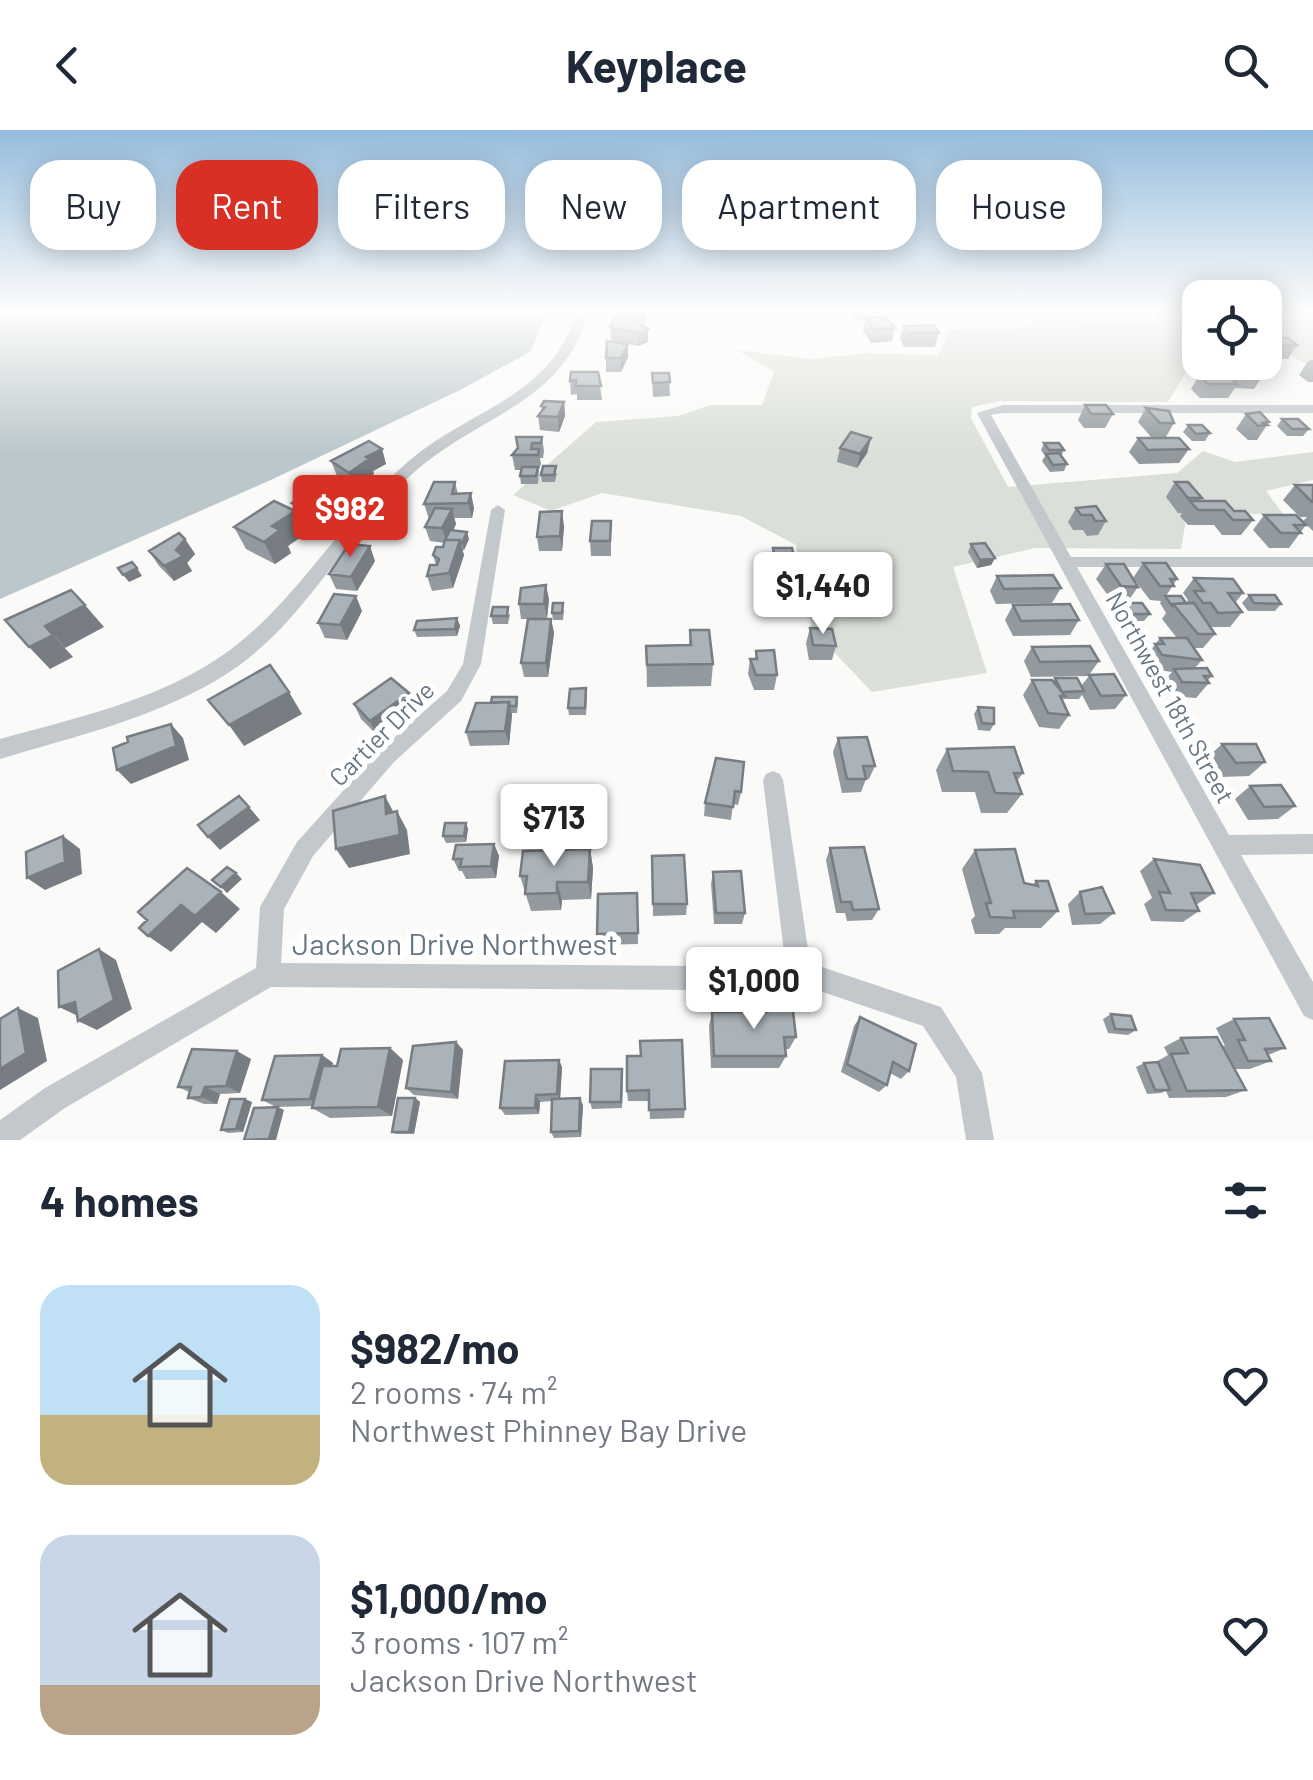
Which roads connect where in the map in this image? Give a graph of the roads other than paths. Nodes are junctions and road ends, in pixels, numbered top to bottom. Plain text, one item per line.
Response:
1 (558, 360) edge
2 (1313, 408) edge
3 (498, 510) dead end
4 (1068, 562) junction
5 (1313, 562) edge
6 (0, 749) edge
7 (772, 780) dead end
8 (1313, 844) edge
9 (1225, 845) junction
10 (799, 972) junction
11 (268, 976) junction
12 (1313, 1007) edge
13 (0, 1136) edge
14 (980, 1140) edge

1 - 6 street
2 - 4 street, Northwest 18th Street
3 - 11 street, Cartier Drive
4 - 5 street
4 - 9 street, Northwest 18th Street
7 - 10 street
8 - 9 street
9 - 12 street, Northwest 18th Street
10 - 11 street, Jackson Drive Northwest
10 - 14 street, Jackson Drive Northwest
11 - 13 street, Jackson Drive Northwest

